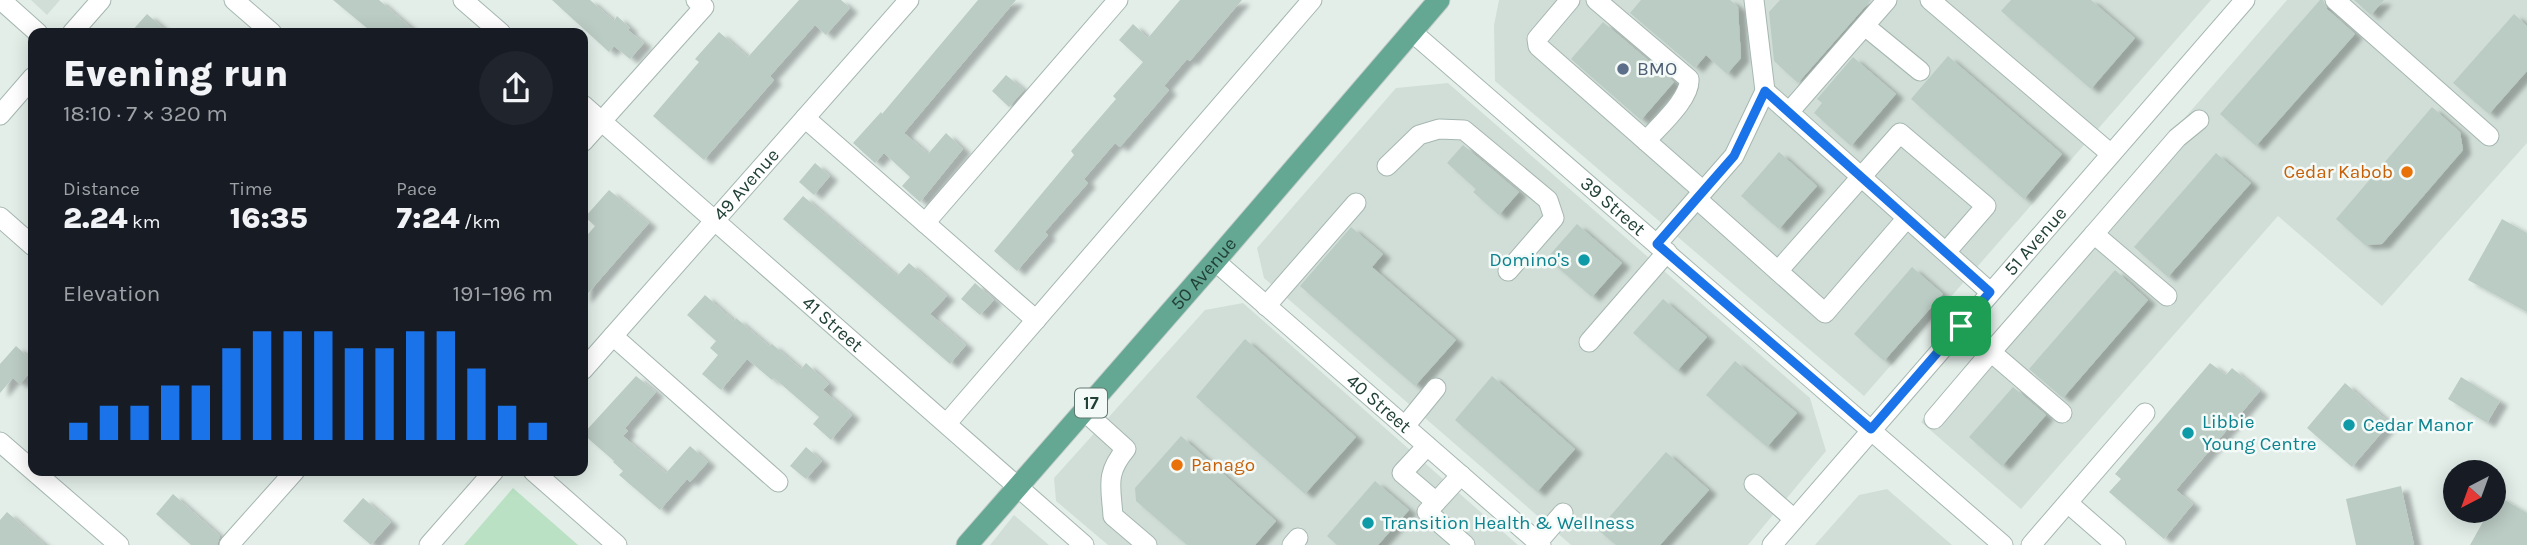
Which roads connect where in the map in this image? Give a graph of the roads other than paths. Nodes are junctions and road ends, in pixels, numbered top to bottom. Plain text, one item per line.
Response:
1 (1, 0) edge
2 (101, 0) edge
3 (234, 0) edge
4 (463, 0) edge
5 (909, 0) edge
6 (1118, 0) edge
7 (1312, 0) edge
8 (1439, 0) edge
9 (1570, 0) edge
10 (1597, 0) edge
11 (1754, 0) edge
12 (1887, 0) edge
13 (1930, 0) edge
14 (2245, 0) edge
15 (2335, 0) edge
16 (703, 2) edge
17 (1865, 26) junction
18 (32, 28) edge
19 (76, 28) edge
20 (266, 28) edge
21 (495, 28) edge
22 (1412, 32) junction
23 (1920, 71) dead end
24 (28, 83) edge
25 (1765, 91) junction
26 (588, 109) edge
27 (1789, 112) junction
28 (0, 115) edge
29 (805, 118) junction
30 (2199, 120) dead end
31 (601, 121) junction
32 (588, 136) edge
33 (2488, 136) dead end
34 (1646, 141) junction
35 (2110, 154) junction
36 (1387, 166) dead end
37 (1861, 177) junction
38 (1700, 195) junction
39 (1356, 203) dead end
40 (0, 217) edge
41 (1907, 218) junction
42 (714, 220) junction
43 (925, 223) junction
44 (2094, 234) junction
45 (28, 242) edge
46 (1662, 248) junction
47 (1946, 252) junction
48 (1215, 261) junction
49 (1508, 271) dead end
50 (1778, 271) junction
51 (1990, 292) junction
52 (2166, 296) dead end
53 (1266, 306) junction
54 (1036, 320) junction
55 (1961, 326) junction
56 (612, 336) junction
57 (1590, 342) dead end
58 (1991, 352) junction
59 (588, 364) edge
60 (1436, 388) dead end
61 (1084, 411) junction
62 (2062, 413) dead end
63 (2145, 413) dead end
64 (1934, 419) dead end
65 (947, 423) junction
66 (1405, 426) junction
67 (1871, 429) junction
68 (0, 442) edge
69 (1427, 446) junction
70 (28, 466) edge
71 (1461, 475) junction
72 (39, 476) edge
73 (289, 476) edge
74 (490, 476) edge
75 (539, 476) edge
76 (778, 482) dead end
77 (1754, 484) dead end
78 (1018, 486) junction
79 (1436, 502) junction
80 (2068, 503) junction
81 (1563, 513) dead end
82 (1794, 519) junction
83 (1539, 543) edge
84 (119, 545) edge
85 (229, 545) edge
86 (429, 545) edge
87 (617, 545) edge
88 (967, 545) edge
89 (1084, 545) edge
90 (1147, 545) edge
91 (1465, 545) edge
92 (1772, 545) edge
93 (2003, 545) edge
94 (2031, 545) edge
95 (2116, 545) edge

1 - 18 street
2 - 19 street
3 - 20 street
4 - 21 street
5 - 29 street, 49 Avenue
6 - 43 street
7 - 54 street
8 - 22 main road, 50 Avenue / 17
9 - 34 street
10 - 34 street
11 - 25 street
12 - 17 street
13 - 35 street
14 - 35 street, 51 Avenue
15 - 33 street
16 - 31 street
17 - 23 street
17 - 27 street
22 - 46 street, 39 Street
22 - 48 main road, 50 Avenue / 17
24 - 28 street
25 - 27 street
25 - 38 street
26 - 31 street, 41 Street
27 - 37 street
29 - 42 street, 49 Avenue
29 - 43 street
30 - 44 street
31 - 32 street
31 - 42 street, 41 Street
34 - 38 street
35 - 51 street, 51 Avenue
36 - 49 street
37 - 41 street
37 - 47 street
37 - 50 street
38 - 46 street
38 - 50 street
39 - 53 street
40 - 45 street
41 - 47 street
41 - 50 street
42 - 56 street, 49 Avenue
42 - 65 street, 41 Street
43 - 54 street
44 - 52 street
44 - 58 street
46 - 57 street
46 - 67 street, 39 Street
47 - 51 street
48 - 53 street, 40 Street
48 - 61 main road, 50 Avenue / 17
51 - 55 street, 51 Avenue
53 - 66 street, 40 Street
54 - 65 street
55 - 58 street
55 - 67 street, 51 Avenue
56 - 59 street, 49 Avenue
56 - 76 street
58 - 62 street
58 - 64 street
60 - 66 street
61 - 78 main road, 50 Avenue / 17
61 - 90 street
63 - 80 street
65 - 78 street, 41 Street
66 - 69 street, 40 Street
67 - 82 street, 51 Avenue
67 - 93 street, 39 Street
68 - 70 street
69 - 71 street, 40 Street
69 - 79 street
71 - 79 street
71 - 83 street, 40 Street
72 - 84 street
73 - 85 street
74 - 86 street
75 - 87 street
77 - 82 street
78 - 88 main road, 50 Avenue / 17
78 - 89 street, 41 Street
79 - 91 street
80 - 94 street
80 - 95 street
81 - 83 street
82 - 92 street, 51 Avenue

